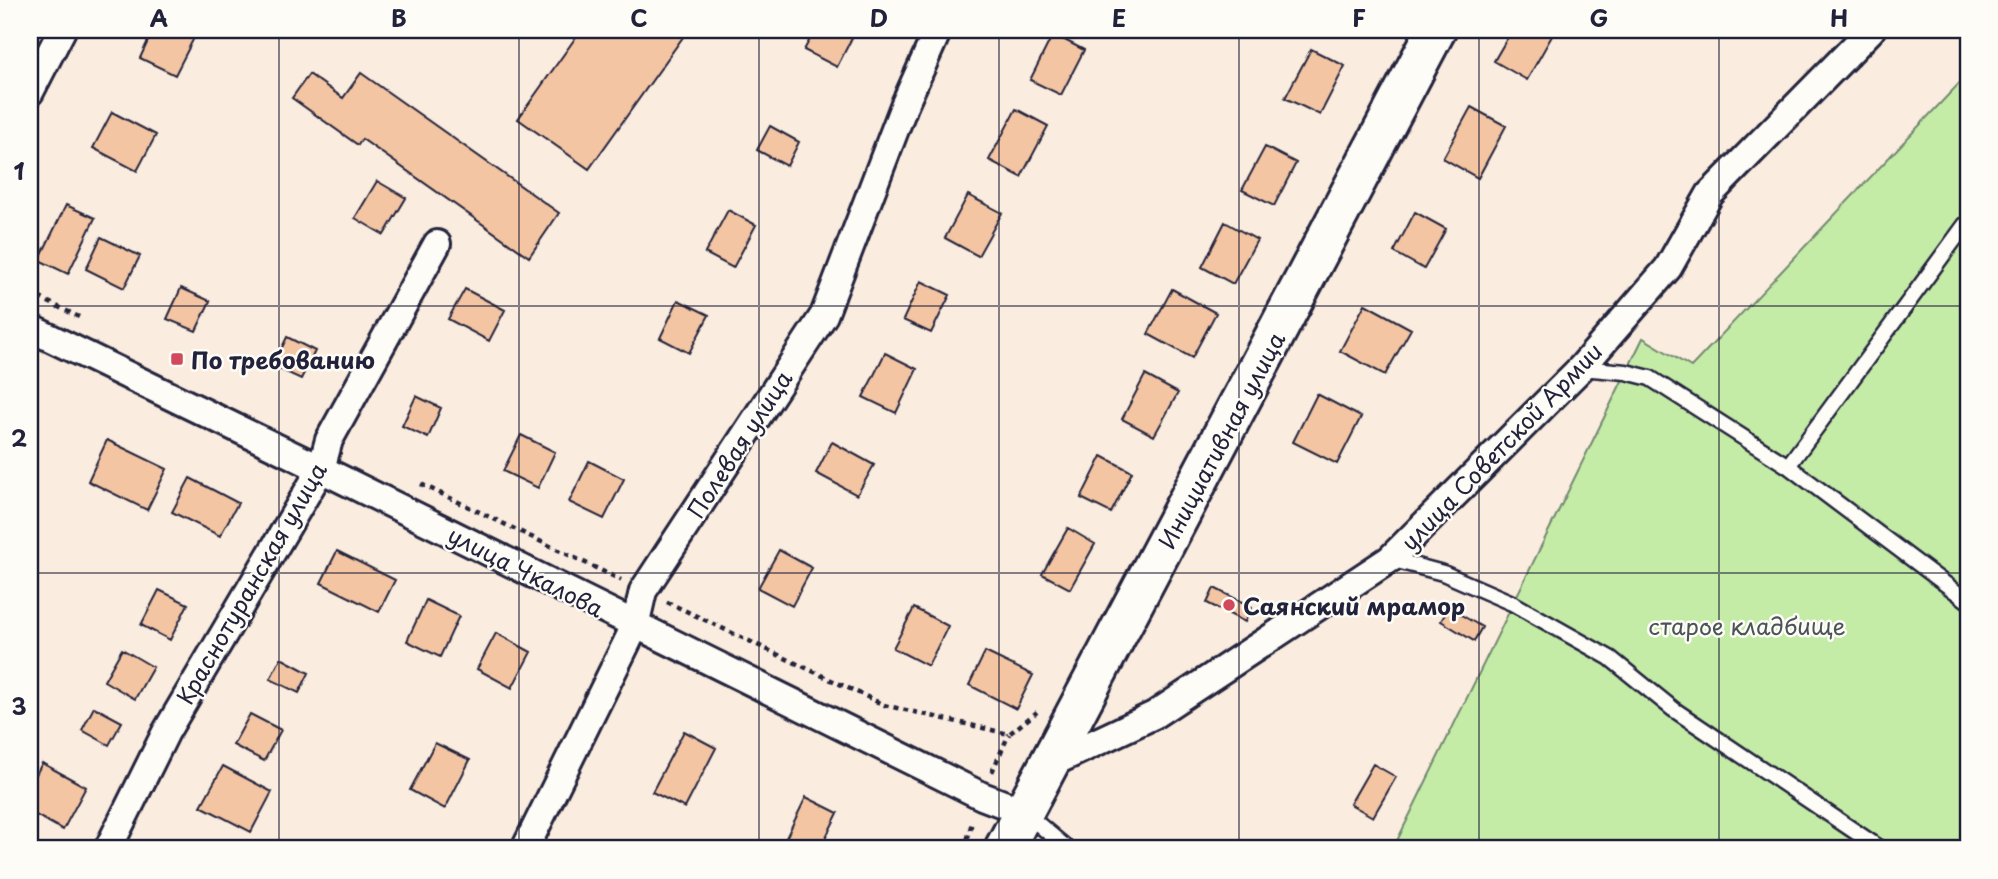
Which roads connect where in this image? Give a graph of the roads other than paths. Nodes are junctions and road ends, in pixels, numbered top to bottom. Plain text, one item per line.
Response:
1 (62, 30) edge
2 (938, 30) edge
3 (1436, 30) edge
4 (1871, 30) edge
5 (30, 92) edge
6 (1968, 223) edge
7 (437, 244) dead end
8 (30, 328) edge
9 (1581, 368) junction
10 (1788, 466) junction
11 (321, 468) junction
12 (1390, 559) junction
13 (1968, 601) edge
14 (635, 626) junction
15 (1048, 765) junction
16 (1024, 812) junction
17 (107, 849) edge
18 (524, 849) edge
19 (1004, 849) edge
20 (1068, 849) edge
21 (1881, 849) edge

1 - 5 street
2 - 14 street, Полевая улица
3 - 15 street, Инициативная улица
4 - 9 street, улица Советской Армии
6 - 10 lane
7 - 11 street, Краснотуранская улица
8 - 11 street, улица Чкалова
9 - 10 lane
9 - 12 street, улица Советской Армии
10 - 13 lane
11 - 14 street, улица Чкалова
11 - 17 street, Краснотуранская улица
12 - 15 street, улица Советской Армии
12 - 21 lane
14 - 16 street, улица Чкалова
14 - 18 street, Полевая улица
15 - 16 street, Инициативная улица
16 - 19 street, Инициативная улица
16 - 20 lane

